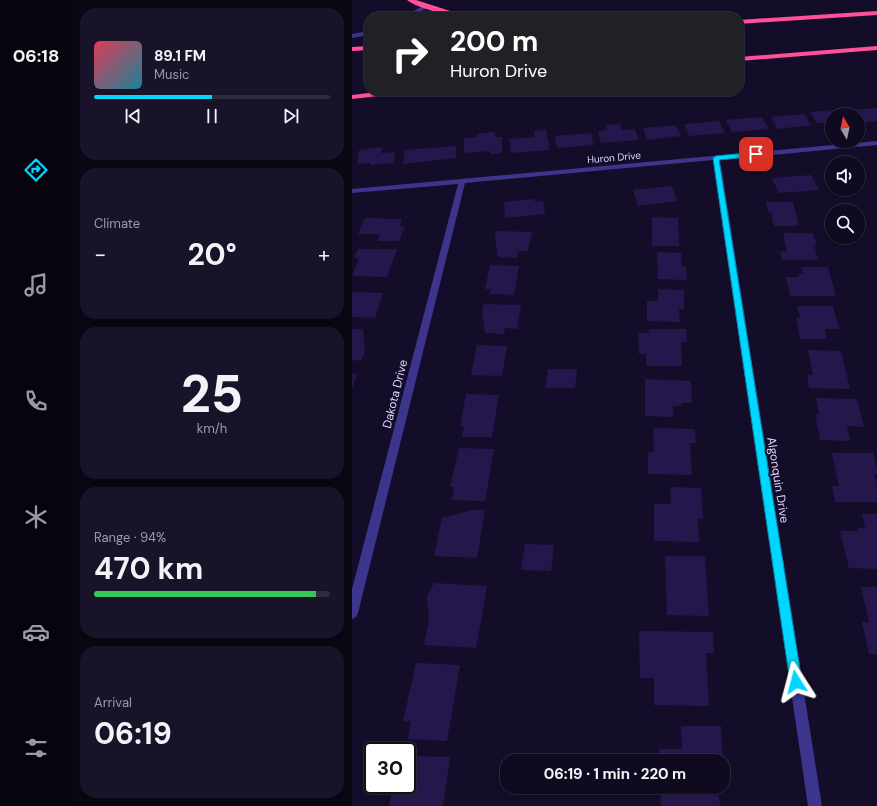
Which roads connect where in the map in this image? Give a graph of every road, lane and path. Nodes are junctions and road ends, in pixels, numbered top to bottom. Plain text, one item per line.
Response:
1 (410, 0) edge
2 (427, 6) junction
3 (415, 12) edge
4 (448, 12) edge
5 (877, 13) edge
6 (744, 22) edge
7 (364, 34) edge
8 (352, 36) edge
9 (364, 48) edge
10 (877, 48) edge
11 (352, 49) edge
12 (744, 59) edge
13 (364, 88) edge
14 (352, 89) edge
15 (364, 96) edge
16 (352, 97) edge
17 (877, 143) edge
18 (716, 158) junction
19 (462, 182) junction
20 (352, 192) edge
21 (352, 613) edge
22 (815, 806) edge

1 - 2 highway
2 - 3 street
2 - 4 highway
5 - 6 highway
7 - 8 street
9 - 11 highway
10 - 12 highway
13 - 14 highway
15 - 16 highway
17 - 18 street, Huron Drive
18 - 19 street, Huron Drive
18 - 22 street, Algonquin Drive
19 - 20 street, Huron Drive
19 - 21 street, Dakota Drive

